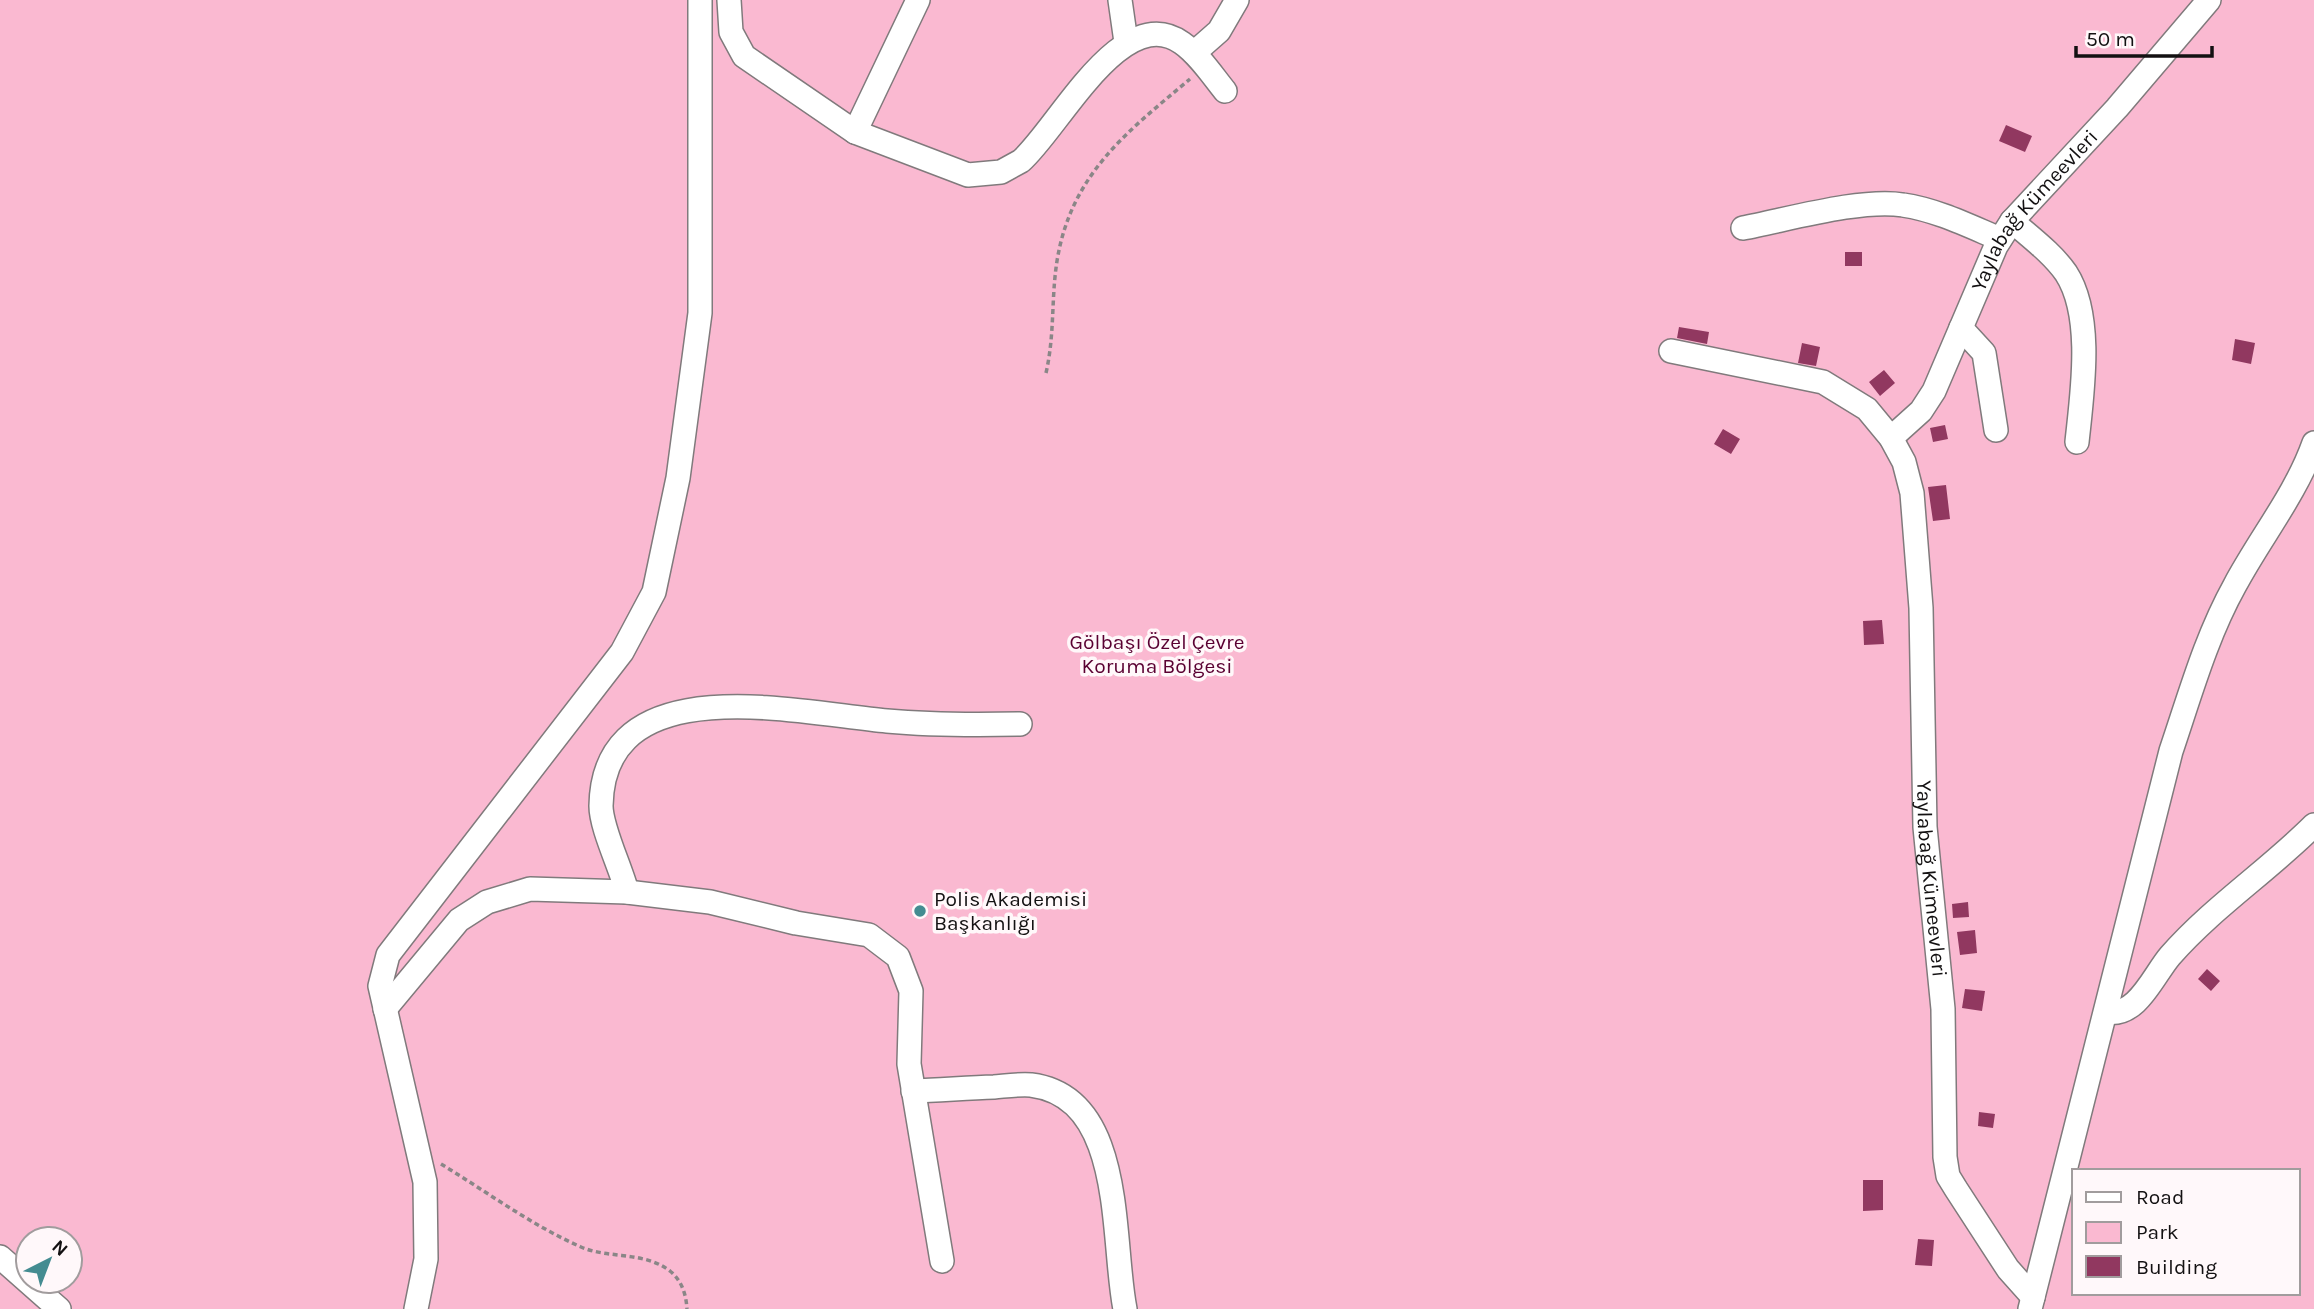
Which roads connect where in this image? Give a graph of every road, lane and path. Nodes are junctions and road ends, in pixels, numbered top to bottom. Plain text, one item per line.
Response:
1 (918, 0) edge
2 (1120, 0) edge
3 (1237, 0) edge
4 (2209, 0) edge
5 (701, 6) edge
6 (729, 6) edge
7 (1126, 42) junction
8 (1199, 60) junction
9 (1225, 91) dead end
10 (855, 132) junction
11 (1743, 228) dead end
12 (2006, 230) junction
13 (1961, 328) junction
14 (1671, 351) dead end
15 (1046, 373) dead end
16 (1996, 430) dead end
17 (1891, 438) junction
18 (2077, 442) dead end
19 (2314, 443) edge
20 (1020, 724) dead end
21 (2314, 825) edge
22 (627, 892) junction
23 (385, 1009) junction
24 (2106, 1012) junction
25 (913, 1091) junction
26 (420, 1159) junction
27 (0, 1257) edge
28 (942, 1261) dead end
29 (2031, 1303) edge
30 (59, 1309) edge
31 (416, 1309) edge
32 (687, 1309) edge
33 (1125, 1309) edge

1 - 10 street
2 - 7 street
3 - 8 street
4 - 12 street, Yaylabağ Kümeevleri
5 - 6 street
5 - 23 street
6 - 10 street
7 - 8 street
7 - 10 street
8 - 9 street
8 - 15 path
11 - 12 street
12 - 13 street, Yaylabağ Kümeevleri
12 - 18 street
13 - 16 street
13 - 17 street, Yaylabağ Kümeevleri
14 - 17 street, Yaylabağ Kümeevleri
17 - 29 street, Yaylabağ Kümeevleri
19 - 24 street, Yaylabağ Kümeevleri
20 - 22 street
21 - 24 street
22 - 23 street
22 - 25 street
23 - 26 street
24 - 29 street, Yaylabağ Kümeevleri
25 - 28 street
25 - 33 street
26 - 31 street
26 - 32 path
27 - 30 street

